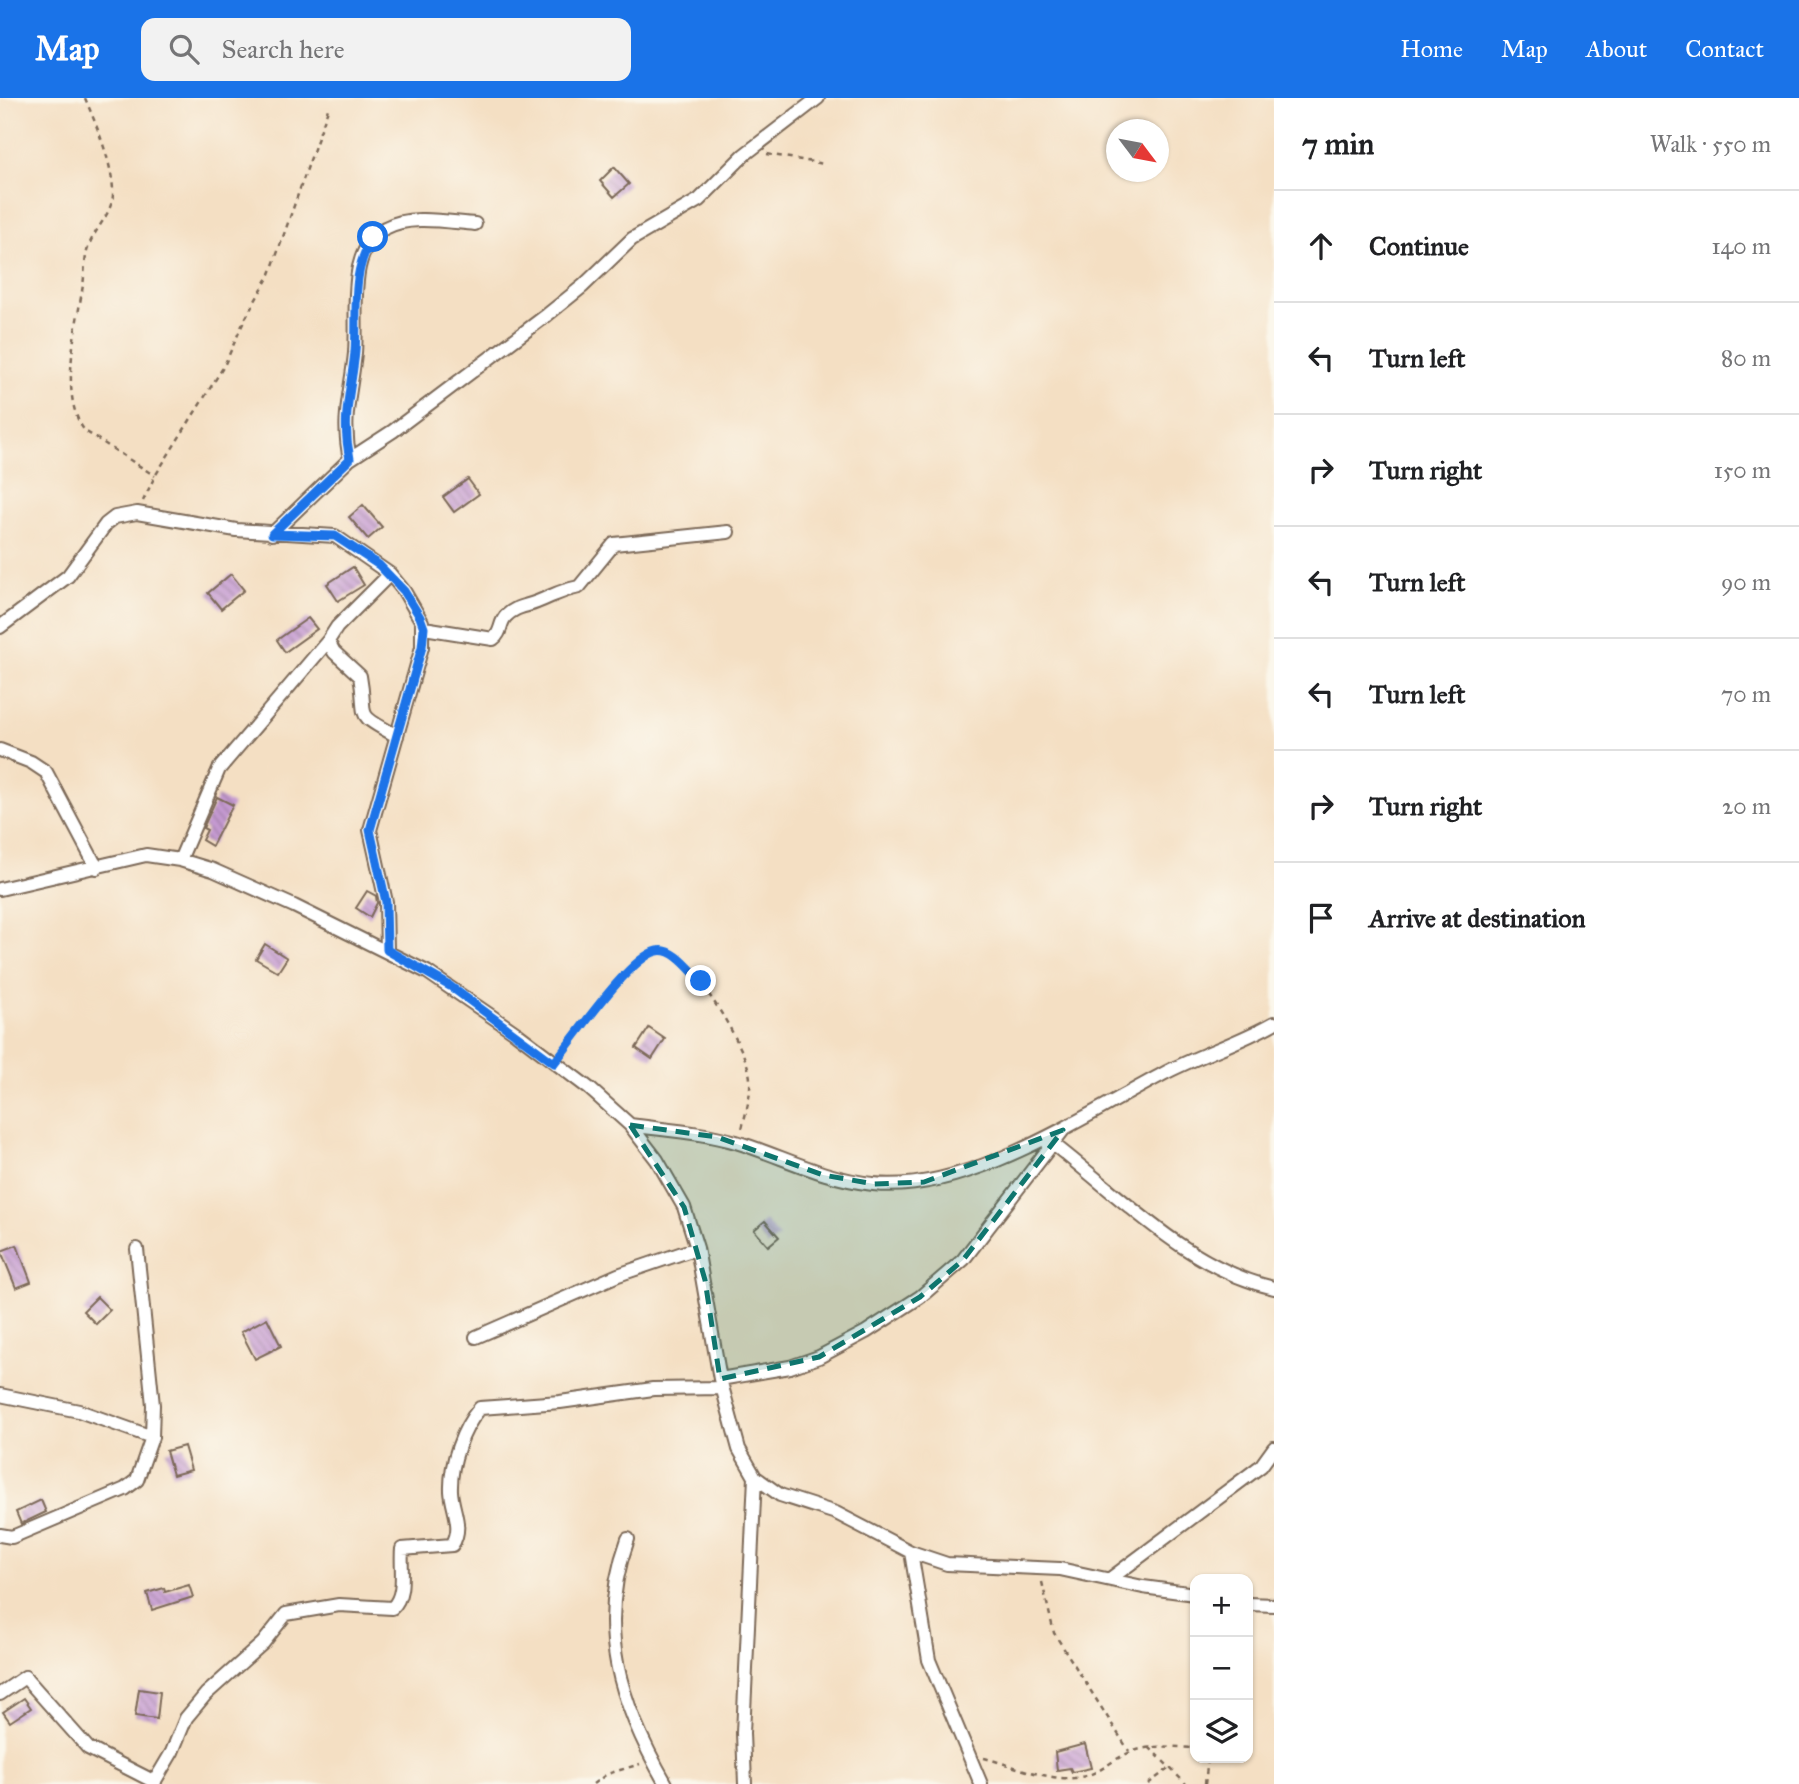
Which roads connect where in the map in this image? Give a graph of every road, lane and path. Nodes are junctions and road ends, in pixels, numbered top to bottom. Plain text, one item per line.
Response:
1 (85, 98) edge
2 (818, 98) edge
3 (328, 109) dead end
4 (750, 151) junction
5 (824, 164) dead end
6 (475, 224) dead end
7 (350, 459) junction
8 (155, 475) junction
9 (137, 513) junction
10 (729, 531) dead end
11 (272, 534) junction
12 (390, 574) junction
13 (0, 627) edge
14 (424, 628) junction
15 (328, 641) junction
16 (397, 736) junction
17 (0, 750) edge
18 (180, 860) junction
19 (97, 868) junction
20 (0, 889) edge
21 (387, 950) junction
22 (1274, 1023) edge
23 (554, 1063) junction
24 (631, 1125) junction
25 (1063, 1130) junction
26 (738, 1143) junction
27 (1053, 1144) junction
28 (697, 1248) junction
29 (137, 1249) dead end
30 (1274, 1288) edge
31 (476, 1337) dead end
32 (721, 1383) junction
33 (0, 1395) edge
34 (152, 1437) junction
35 (1274, 1448) edge
36 (755, 1477) junction
37 (0, 1535) edge
38 (628, 1539) dead end
39 (911, 1552) junction
40 (1038, 1568) junction
41 (1110, 1579) junction
42 (1190, 1593) edge
43 (1253, 1604) edge
44 (1274, 1605) edge
45 (0, 1694) edge
46 (1149, 1747) junction
47 (1190, 1748) edge
48 (1129, 1752) junction
49 (966, 1754) junction
50 (654, 1761) junction
51 (1207, 1763) edge
52 (1171, 1767) junction
53 (154, 1783) edge
54 (593, 1784) edge
55 (666, 1784) edge
56 (745, 1784) edge
57 (981, 1784) edge
58 (1148, 1784) edge
59 (1185, 1784) edge
60 (1205, 1784) edge

1 - 8 path
2 - 4 street
3 - 8 path
4 - 5 path
4 - 7 street
6 - 7 street
7 - 11 street
8 - 9 path
9 - 11 street
9 - 13 street
10 - 14 street
11 - 12 street
12 - 14 street
12 - 15 street
14 - 16 street
15 - 16 street
15 - 18 street
16 - 21 street
17 - 19 street
18 - 19 street
18 - 21 street
19 - 20 street
21 - 23 street
22 - 25 street
23 - 24 street
23 - 26 path
24 - 26 street
24 - 28 street
25 - 26 street
25 - 27 street
27 - 30 street
27 - 32 street
28 - 31 street
28 - 32 street
29 - 34 street
32 - 36 street
32 - 53 street
33 - 34 street
34 - 37 street
35 - 41 street
36 - 39 street
36 - 56 street
38 - 50 street
39 - 40 street
39 - 49 street
40 - 41 street
40 - 48 path
41 - 42 street
43 - 44 street
45 - 53 street
46 - 47 path
46 - 48 path
46 - 52 path
48 - 49 path
49 - 57 street
50 - 54 path
50 - 55 street
51 - 60 path
52 - 58 path
52 - 59 path

